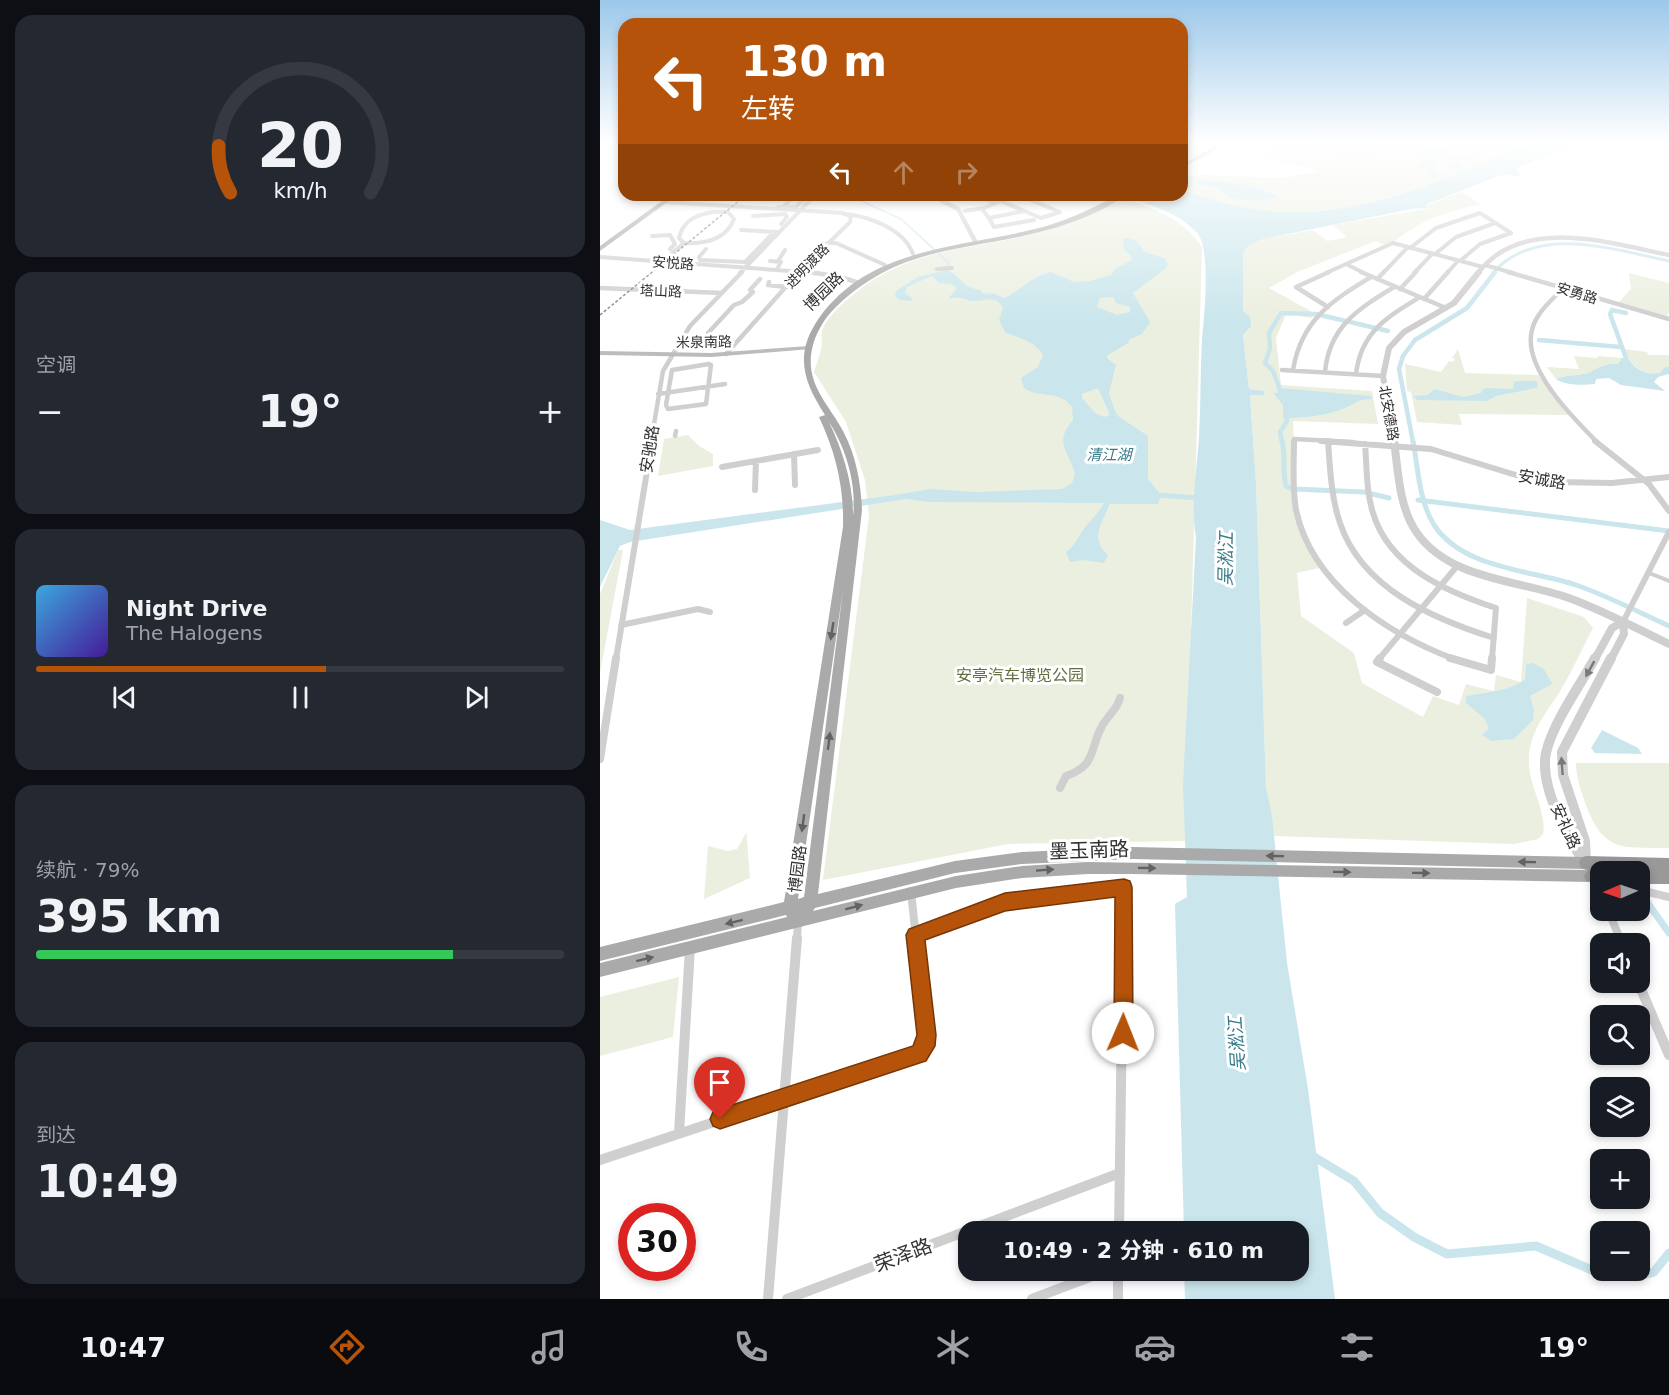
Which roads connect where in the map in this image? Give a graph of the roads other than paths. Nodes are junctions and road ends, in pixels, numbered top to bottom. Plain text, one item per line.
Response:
1 (659, 203) edge
2 (663, 203) edge
3 (674, 203) edge
4 (787, 203) edge
5 (800, 203) edge
6 (808, 203) edge
7 (947, 203) edge
8 (950, 203) edge
9 (995, 203) edge
10 (1005, 203) edge
11 (1040, 203) edge
12 (1104, 203) edge
13 (758, 206) dead end
14 (783, 207) junction
15 (776, 209) junction
16 (982, 209) junction
17 (800, 211) junction
18 (965, 211) junction
19 (1024, 211) junction
20 (842, 213) junction
21 (771, 214) junction
22 (753, 216) dead end
23 (988, 218) junction
24 (1034, 220) dead end
25 (1495, 223) junction
26 (741, 230) dead end
27 (777, 232) junction
28 (652, 236) dead end
29 (975, 239) junction
30 (684, 243) junction
31 (827, 243) junction
32 (694, 244) junction
33 (600, 247) edge
34 (1409, 248) junction
35 (706, 249) dead end
36 (785, 250) dead end
37 (925, 251) junction
38 (913, 254) junction
39 (1434, 254) junction
40 (1669, 255) edge
41 (600, 257) edge
42 (630, 260) junction
43 (770, 261) dead end
44 (778, 261) junction
45 (1459, 261) junction
46 (661, 262) junction
47 (671, 262) junction
48 (1346, 264) junction
49 (885, 266) junction
50 (1484, 266) junction
51 (747, 268) junction
52 (952, 268) dead end
53 (777, 269) junction
54 (937, 269) dead end
55 (800, 271) junction
56 (1374, 278) junction
57 (760, 279) dead end
58 (770, 282) dead end
59 (856, 282) junction
60 (760, 286) dead end
61 (787, 287) junction
62 (1394, 287) junction
63 (600, 288) edge
64 (1400, 289) junction
65 (1562, 289) junction
66 (753, 292) junction
67 (722, 293) junction
68 (1422, 298) junction
69 (1328, 307) junction
70 (1446, 308) junction
71 (1669, 319) edge
72 (710, 338) dead end
73 (805, 348) junction
74 (600, 353) edge
75 (726, 354) junction
76 (670, 355) junction
77 (1282, 370) dead end
78 (1293, 370) junction
79 (1325, 372) junction
80 (1356, 374) junction
81 (1383, 376) junction
82 (725, 384) dead end
83 (708, 387) junction
84 (669, 393) junction
85 (658, 394) junction
86 (1328, 441) junction
87 (1365, 444) junction
88 (1394, 446) junction
89 (818, 450) dead end
90 (794, 454) junction
91 (756, 461) junction
92 (722, 466) dead end
93 (1669, 477) edge
94 (1642, 479) junction
95 (795, 485) dead end
96 (755, 490) dead end
97 (853, 505) junction
98 (1669, 511) edge
99 (1669, 534) edge
100 (1458, 565) junction
101 (1649, 573) junction
102 (1669, 581) edge
103 (1441, 586) junction
104 (1422, 609) junction
105 (1365, 610) junction
106 (710, 612) dead end
107 (1623, 622) junction
108 (1346, 623) dead end
109 (621, 625) junction
110 (1400, 635) junction
111 (1494, 638) junction
112 (1669, 643) edge
113 (1437, 692) dead end
114 (1120, 698) dead end
115 (600, 759) edge
116 (1060, 788) dead end
117 (1088, 860) junction
118 (1590, 861) edge
119 (1669, 865) edge
120 (1650, 869) edge
121 (1590, 872) edge
122 (1650, 877) edge
123 (1669, 877) edge
124 (1590, 880) edge
125 (1590, 881) edge
126 (911, 891) junction
127 (1650, 892) edge
128 (1669, 897) edge
129 (810, 904) junction
130 (790, 908) junction
131 (798, 922) junction
132 (915, 935) junction
133 (690, 948) junction
134 (600, 954) edge
135 (600, 970) edge
136 (1643, 993) edge
137 (1669, 1055) edge
138 (783, 1097) junction
139 (679, 1133) junction
140 (600, 1160) edge
141 (1120, 1173) junction
142 (1119, 1221) edge
143 (1079, 1281) edge
144 (1118, 1281) edge
145 (768, 1299) edge
146 (788, 1299) edge
147 (1032, 1299) edge
148 (1118, 1299) edge

1 - 33 highway
2 - 33 highway
3 - 15 street
4 - 14 street
5 - 14 street
6 - 17 street, 安驰路
7 - 29 street
8 - 18 street
9 - 16 street
10 - 19 street
11 - 19 street
12 - 29 main road, 博园路
13 - 14 street
15 - 17 street
15 - 21 street
16 - 18 street
16 - 23 street
17 - 20 street
17 - 27 street, 安驰路
18 - 29 street
19 - 23 street
20 - 31 street, 进明渡路
20 - 38 street
21 - 22 street
21 - 27 street
23 - 24 street
25 - 34 street
25 - 39 street
25 - 45 street
26 - 27 street
27 - 35 street
27 - 51 street, 安驰路
28 - 42 street
29 - 37 main road, 博园路
30 - 32 street
30 - 32 street
30 - 46 street
31 - 49 street
31 - 55 street, 进明渡路
32 - 47 street
34 - 39 street, 安勇路
34 - 48 street
34 - 56 street
36 - 44 street
37 - 38 main road, 博园路
37 - 73 main road, 博园路
38 - 49 main road, 博园路
39 - 45 street, 安勇路
39 - 64 street
40 - 50 street, 北安德路
41 - 42 street, 安悦路
42 - 46 street, 安悦路
43 - 44 street
44 - 53 street
45 - 50 street, 安勇路
45 - 68 street
46 - 47 street, 安悦路
47 - 51 street, 安悦路
48 - 56 street
48 - 69 street
49 - 59 main road, 博园路
50 - 65 street, 安勇路
50 - 70 street, 北安德路
51 - 53 street, 安悦路
51 - 67 street, 安驰路
52 - 54 street
53 - 55 street, 安悦路
55 - 59 street, 安悦路
55 - 61 street, 进明渡路
56 - 62 street
56 - 69 street
57 - 66 street
58 - 61 street
59 - 73 main road, 博园路
60 - 66 street
61 - 75 street, 进明渡路
62 - 64 street
62 - 79 street
63 - 67 street, 塔山路
64 - 68 street
65 - 71 street, 安勇路
65 - 94 street
66 - 72 street
67 - 76 street, 安驰路
68 - 70 street
68 - 80 street
69 - 78 street
70 - 81 street, 北安德路
73 - 75 main road, 米泉南路
73 - 97 main road, 博园路
74 - 76 main road, 米泉南路
75 - 76 main road, 米泉南路
76 - 85 street, 安驰路
77 - 78 street
78 - 79 street
79 - 80 street
80 - 81 street
81 - 88 street, 北安德路
82 - 83 street
83 - 84 street
83 - 84 street
83 - 84 street
84 - 85 street
85 - 109 street, 安驰路
86 - 87 street, 安诚路
86 - 104 street
86 - 105 street, 安诚路
87 - 88 street, 安诚路
87 - 103 street
88 - 94 street, 安诚路
88 - 100 street, 北安德路
89 - 90 street
90 - 91 street
90 - 95 street
91 - 92 street
91 - 96 street
93 - 94 street, 安诚路
94 - 98 street
129 -> 97 main road, 博园路
97 -> 130 main road, 博园路
99 - 101 street, 安礼路
100 - 103 street
100 - 107 street, 北安德路
101 - 102 street
101 - 107 street, 安礼路
103 - 104 street
103 - 111 street
104 - 110 street
104 - 111 street
105 - 108 street
105 - 110 street
106 - 109 street
107 - 112 street, 北安德路
118 -> 107 street, 安礼路
107 -> 121 street, 安礼路
109 - 115 street, 安驰路
110 - 111 street
110 - 113 street
114 - 116 street
124 -> 117 main road, 墨玉南路
117 -> 125 main road, 墨玉南路
126 -> 117 main road, 墨玉南路
117 - 129 main road, 墨玉南路
119 - 120 highway
122 - 123 highway
131 -> 126 main road, 墨玉南路
126 - 132 street
127 - 128 street
129 - 130 main road, 墨玉南路
129 - 131 main road, 博园路
130 - 131 main road, 博园路
130 -> 134 main road, 墨玉南路
131 - 133 main road, 墨玉南路
131 - 138 street
132 - 138 street
132 - 141 street
135 -> 133 main road, 墨玉南路
133 - 139 street
136 - 137 street
138 - 139 street
138 - 145 street
139 - 140 street
141 - 142 street
141 - 146 street, 荣泽路
143 - 147 street
144 - 148 street

